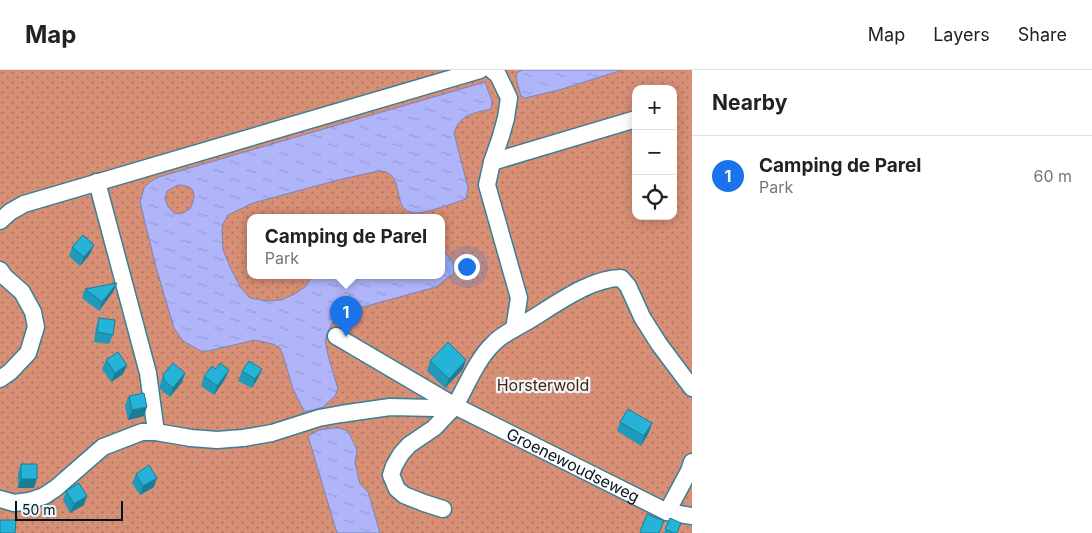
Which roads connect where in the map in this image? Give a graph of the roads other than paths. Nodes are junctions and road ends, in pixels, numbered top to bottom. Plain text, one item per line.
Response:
1 (480, 70) edge
2 (492, 70) edge
3 (632, 120) edge
4 (492, 162) junction
5 (97, 182) junction
6 (0, 221) edge
7 (0, 270) edge
8 (514, 329) junction
9 (336, 336) dead end
10 (0, 379) edge
11 (692, 388) edge
12 (453, 405) junction
13 (156, 432) junction
14 (692, 462) edge
15 (0, 500) edge
16 (443, 508) dead end
17 (667, 512) junction
18 (692, 516) edge

1 - 5 lane
2 - 4 lane
3 - 4 lane
4 - 8 lane
5 - 6 lane
5 - 13 lane
7 - 10 lane
8 - 11 lane
8 - 12 lane
9 - 12 lane, Groenewoudseweg
12 - 13 lane
12 - 16 lane
12 - 17 lane, Groenewoudseweg
13 - 15 lane
14 - 17 lane
17 - 18 lane, Groenewoudseweg

